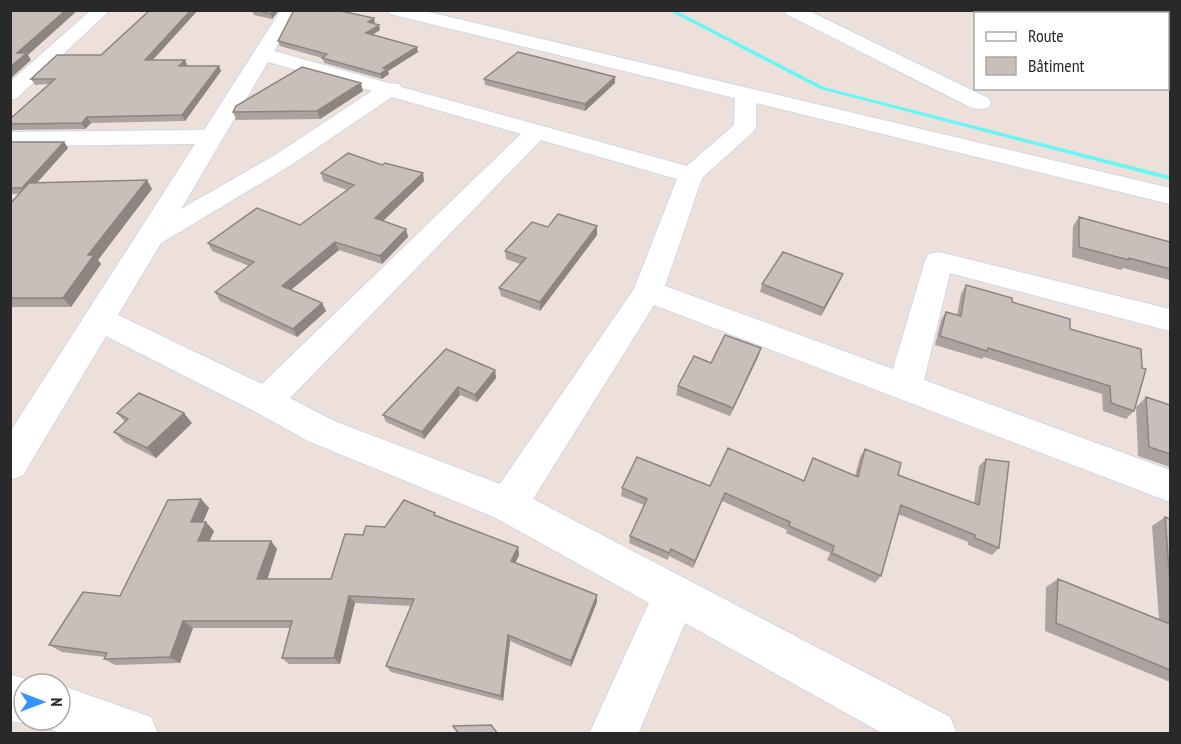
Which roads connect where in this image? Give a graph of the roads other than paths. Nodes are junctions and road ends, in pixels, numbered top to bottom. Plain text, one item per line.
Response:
1 (102, 10) edge
2 (290, 10) edge
3 (396, 10) edge
4 (792, 10) edge
5 (263, 54) junction
6 (392, 88) junction
7 (10, 93) edge
8 (746, 93) junction
9 (980, 103) dead end
10 (537, 131) junction
11 (212, 136) junction
12 (10, 139) edge
13 (691, 175) junction
14 (1170, 196) edge
15 (149, 239) junction
16 (648, 291) junction
17 (100, 320) junction
18 (1170, 320) edge
19 (904, 387) junction
20 (266, 401) junction
21 (10, 464) edge
22 (1170, 486) edge
23 (508, 506) junction
24 (675, 596) junction
25 (72, 713) edge
26 (134, 734) edge
27 (612, 734) edge
28 (933, 734) edge

1 - 7 street
2 - 5 street
3 - 8 street
4 - 9 street
5 - 6 street
5 - 11 street
6 - 10 street
6 - 15 street
8 - 13 street
8 - 14 street
10 - 13 street
10 - 20 street
11 - 12 street
11 - 15 street
13 - 16 street
15 - 17 street
16 - 19 street
16 - 23 street
17 - 20 street
17 - 21 street
18 - 19 street
19 - 22 street
20 - 23 street
23 - 24 street
24 - 27 street
24 - 28 street
25 - 26 street

